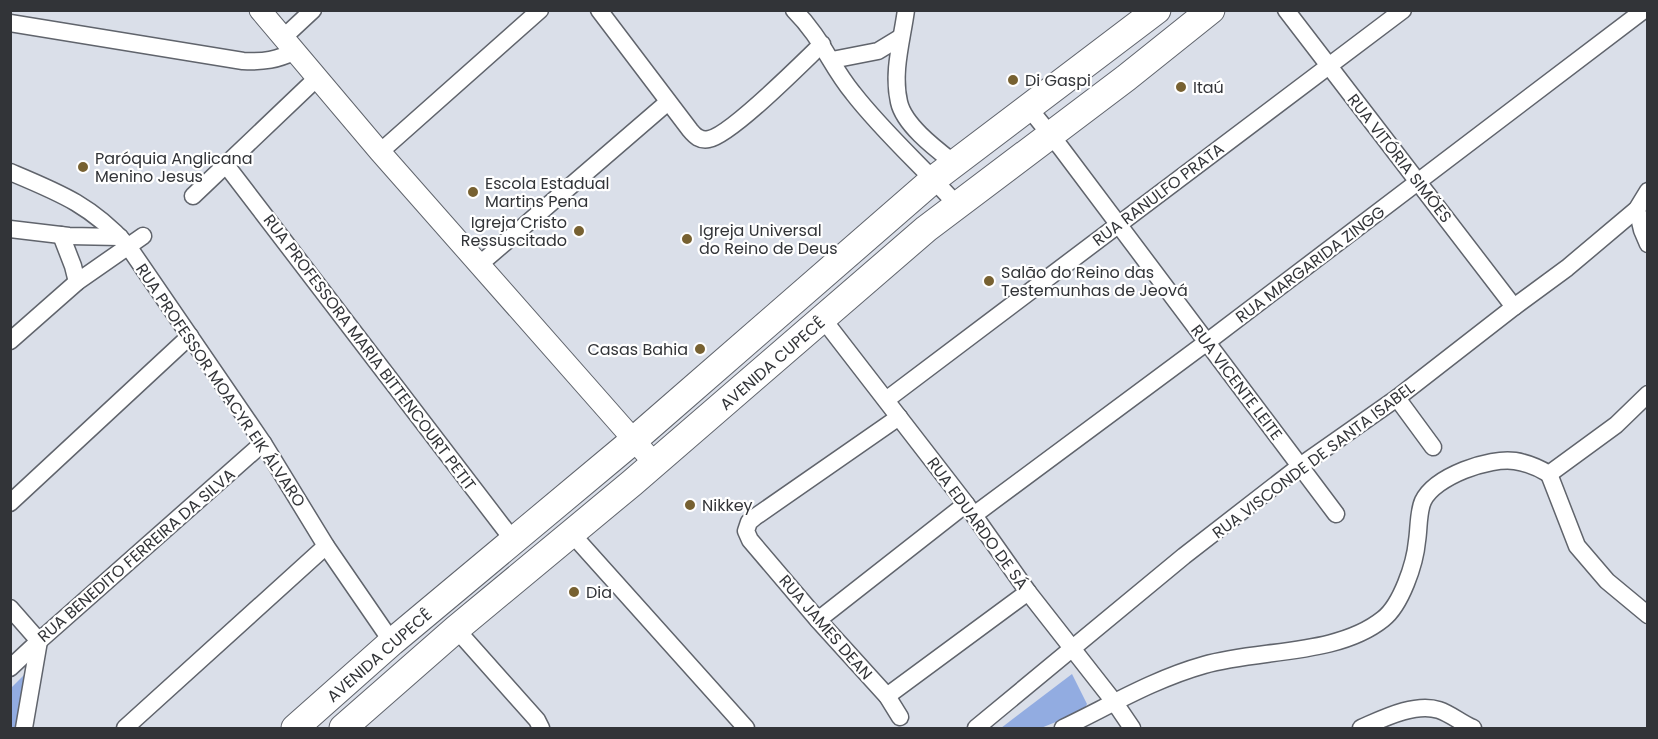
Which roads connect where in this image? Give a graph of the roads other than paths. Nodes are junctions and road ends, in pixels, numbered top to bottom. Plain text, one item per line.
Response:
1 (260, 10) edge
2 (313, 10) edge
3 (540, 10) edge
4 (794, 10) edge
5 (906, 10) edge
6 (1157, 10) edge
7 (1210, 10) edge
8 (1287, 10) edge
9 (1403, 10) edge
10 (1644, 10) edge
11 (601, 12) edge
12 (10, 23) edge
13 (902, 37) junction
14 (290, 44) junction
15 (822, 44) junction
16 (878, 51) junction
17 (832, 60) junction
18 (1329, 66) junction
19 (318, 77) junction
20 (896, 77) junction
21 (668, 102) junction
22 (899, 104) junction
23 (1028, 107) junction
24 (874, 119) junction
25 (1050, 136) junction
26 (380, 152) junction
27 (226, 165) junction
28 (944, 171) junction
29 (10, 172) edge
30 (1419, 181) junction
31 (1647, 191) edge
32 (193, 196) dead end
33 (957, 205) junction
34 (1637, 209) junction
35 (1117, 224) junction
36 (10, 229) edge
37 (61, 236) junction
38 (143, 236) dead end
39 (124, 242) junction
40 (1647, 244) edge
41 (480, 264) junction
42 (77, 282) junction
43 (1514, 307) junction
44 (823, 319) junction
45 (190, 336) junction
46 (10, 341) edge
47 (1207, 342) junction
48 (1647, 394) edge
49 (1397, 398) junction
50 (886, 400) junction
51 (899, 417) junction
52 (634, 440) junction
53 (263, 443) junction
54 (1433, 447) dead end
55 (655, 464) junction
56 (1300, 466) junction
57 (1549, 474) junction
58 (10, 503) edge
59 (970, 510) junction
60 (1336, 514) dead end
61 (572, 534) junction
62 (513, 540) junction
63 (326, 546) junction
64 (1028, 592) junction
65 (10, 608) edge
66 (1647, 615) edge
67 (818, 620) junction
68 (456, 629) junction
69 (39, 641) junction
70 (392, 642) junction
71 (1073, 649) junction
72 (10, 668) edge
73 (887, 696) junction
74 (1115, 703) junction
75 (900, 717) dead end
76 (24, 729) edge
77 (124, 729) edge
78 (295, 729) edge
79 (343, 729) edge
80 (541, 729) edge
81 (746, 729) edge
82 (976, 729) edge
83 (1063, 729) edge
84 (1132, 729) edge
85 (1361, 729) edge
86 (1473, 729) edge

1 - 14 street
2 - 14 street
3 - 26 street
4 - 15 street
5 - 13 street
6 - 23 main road, AVENIDA CUPECÊ
7 - 25 main road, AVENIDA CUPECÊ
8 - 18 street, RUA VITÓRIA SIMÕES
9 - 18 street, RUA RANULFO PRATA
10 - 30 street, RUA MARGARIDA ZINGG
11 - 21 street
12 - 14 street
13 - 16 street
13 - 20 street
14 - 19 street
15 - 17 street
15 - 21 street
16 - 17 street
16 - 20 street
17 - 24 street
18 - 30 street, RUA VITÓRIA SIMÕES
18 - 35 street, RUA RANULFO PRATA
19 - 26 street
19 - 27 street
20 - 22 street
21 - 41 street
22 - 24 street
22 - 28 street
23 - 25 street, RUA VICENTE LEITE
23 - 28 main road, AVENIDA CUPECÊ
24 - 28 street
25 - 33 main road, AVENIDA CUPECÊ
25 - 35 street, RUA VICENTE LEITE
26 - 41 street
27 - 32 street
27 - 62 street, RUA PROFESSORA MARIA BITTENCOURT PETIT
28 - 33 street
28 - 52 main road, AVENIDA CUPECÊ
29 - 39 street, RUA PROFESSOR MOACYR EIK ÁLVARO
30 - 43 street, RUA VITÓRIA SIMÕES
30 - 47 street, RUA MARGARIDA ZINGG
31 - 34 street, RUA VISCONDE DE SANTA ISABEL
33 - 44 main road, AVENIDA CUPECÊ
34 - 40 street
34 - 43 street, RUA VISCONDE DE SANTA ISABEL
35 - 47 street, RUA VICENTE LEITE
35 - 50 street, RUA RANULFO PRATA
36 - 37 street
37 - 39 street
37 - 42 street
38 - 39 street
39 - 42 street
39 - 45 street, RUA PROFESSOR MOACYR EIK ÁLVARO
41 - 52 street
42 - 46 street
43 - 49 street, RUA VISCONDE DE SANTA ISABEL
44 - 50 street, RUA EDUARDO DE SÁ
44 - 55 main road, AVENIDA CUPECÊ
45 - 53 street, RUA PROFESSOR MOACYR EIK ÁLVARO
45 - 58 street
47 - 56 street, RUA VICENTE LEITE
47 - 59 street, RUA MARGARIDA ZINGG
48 - 57 street
49 - 54 street
49 - 56 street, RUA VISCONDE DE SANTA ISABEL
50 - 51 street, RUA EDUARDO DE SÁ
51 - 59 street, RUA EDUARDO DE SÁ
51 - 67 street, RUA JAMES DEAN
52 - 55 street
52 - 62 main road, AVENIDA CUPECÊ
53 - 63 street, RUA PROFESSOR MOACYR EIK ÁLVARO
53 - 69 street, RUA BENEDITO FERREIRA DA SILVA
55 - 61 main road, AVENIDA CUPECÊ
56 - 60 street, RUA VICENTE LEITE
56 - 71 street, RUA VISCONDE DE SANTA ISABEL
57 - 66 street
57 - 74 street
59 - 64 street, RUA EDUARDO DE SÁ
59 - 67 street, RUA MARGARIDA ZINGG
61 - 68 main road, AVENIDA CUPECÊ
61 - 81 street
62 - 70 main road, AVENIDA CUPECÊ
63 - 70 street, RUA PROFESSOR MOACYR EIK ÁLVARO
63 - 77 street
64 - 71 street, RUA EDUARDO DE SÁ
64 - 73 street
65 - 69 street
67 - 73 street, RUA JAMES DEAN
68 - 79 main road, AVENIDA CUPECÊ
68 - 80 street
69 - 72 street, RUA BENEDITO FERREIRA DA SILVA
69 - 76 street
70 - 78 main road, AVENIDA CUPECÊ
71 - 74 street, RUA EDUARDO DE SÁ
71 - 82 street, RUA VISCONDE DE SANTA ISABEL
73 - 75 street, RUA JAMES DEAN
74 - 83 street
74 - 84 street, RUA EDUARDO DE SÁ
85 - 86 street

